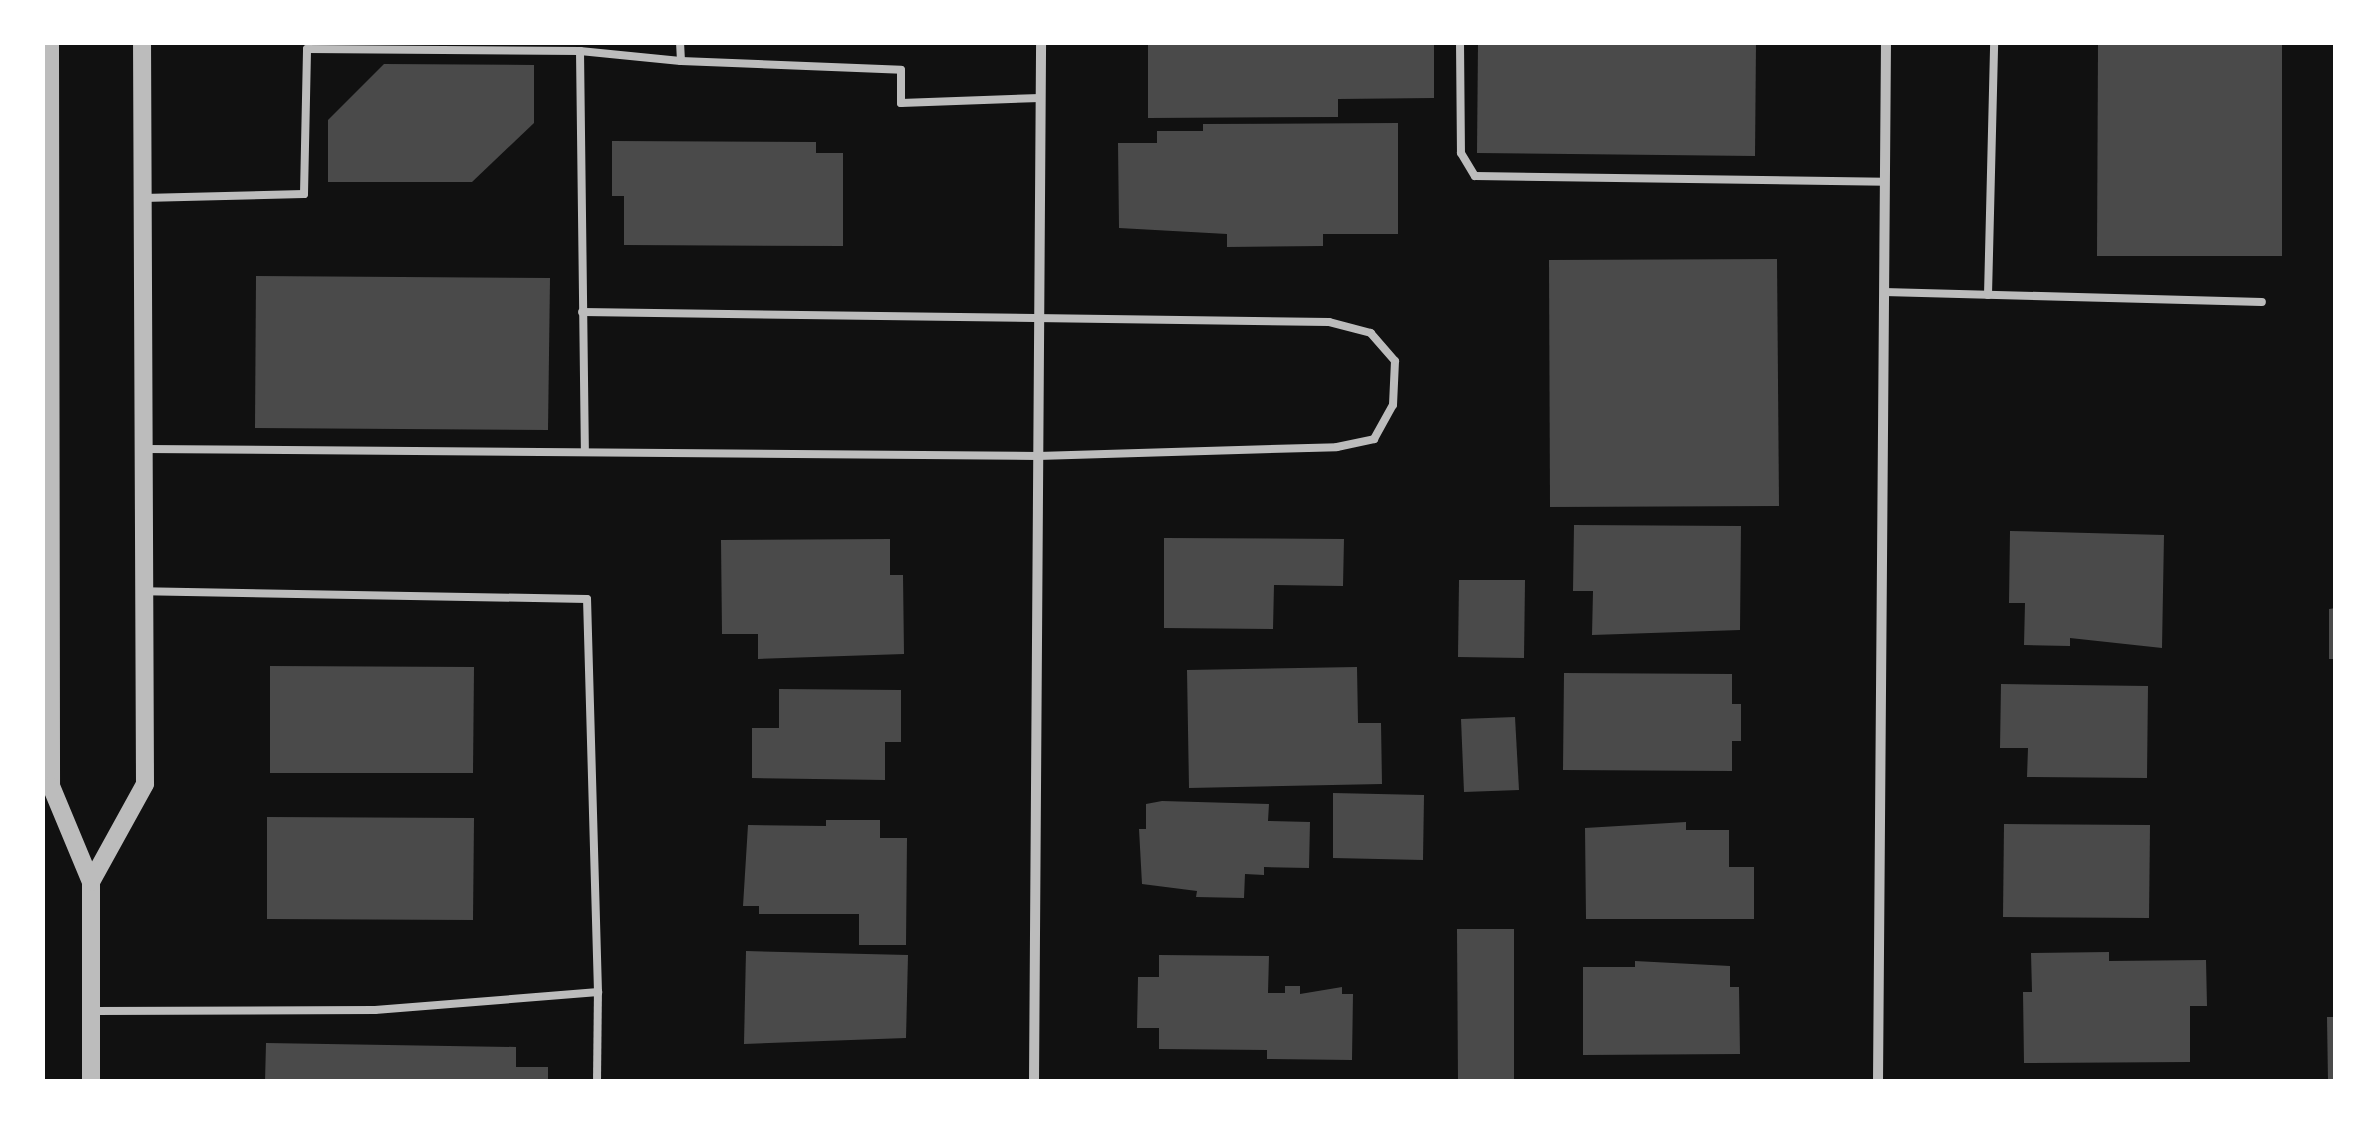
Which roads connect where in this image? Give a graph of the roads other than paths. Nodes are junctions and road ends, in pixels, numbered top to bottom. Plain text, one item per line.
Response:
1 (50, 42) edge
2 (142, 42) edge
3 (680, 42) edge
4 (1041, 42) edge
5 (1460, 42) edge
6 (1886, 42) edge
7 (1994, 42) edge
8 (580, 51) junction
9 (681, 61) junction
10 (1040, 98) junction
11 (1885, 182) junction
12 (143, 198) junction
13 (1884, 292) junction
14 (1988, 295) junction
15 (2262, 302) dead end
16 (582, 312) junction
17 (1038, 316) junction
18 (144, 449) junction
19 (585, 452) junction
20 (1038, 456) junction
21 (45, 537) edge
22 (144, 591) junction
23 (91, 882) junction
24 (598, 992) junction
25 (91, 1011) junction
26 (91, 1082) edge
27 (597, 1082) edge
28 (1034, 1082) edge
29 (1878, 1082) edge

1 - 21 street
2 - 12 street
3 - 9 lane
4 - 10 street
5 - 11 lane
6 - 11 street
7 - 14 lane
8 - 9 lane
8 - 12 lane
8 - 16 lane
9 - 10 lane
10 - 17 street
11 - 13 street
12 - 18 street
13 - 14 lane
13 - 29 street
14 - 15 lane
16 - 17 lane
16 - 19 lane
17 - 20 street
17 - 20 lane
18 - 19 lane
18 - 22 street
19 - 20 lane
20 - 28 street
21 - 23 street
22 - 23 street
22 - 24 lane
23 - 25 street
24 - 25 lane
24 - 27 lane
25 - 26 street

